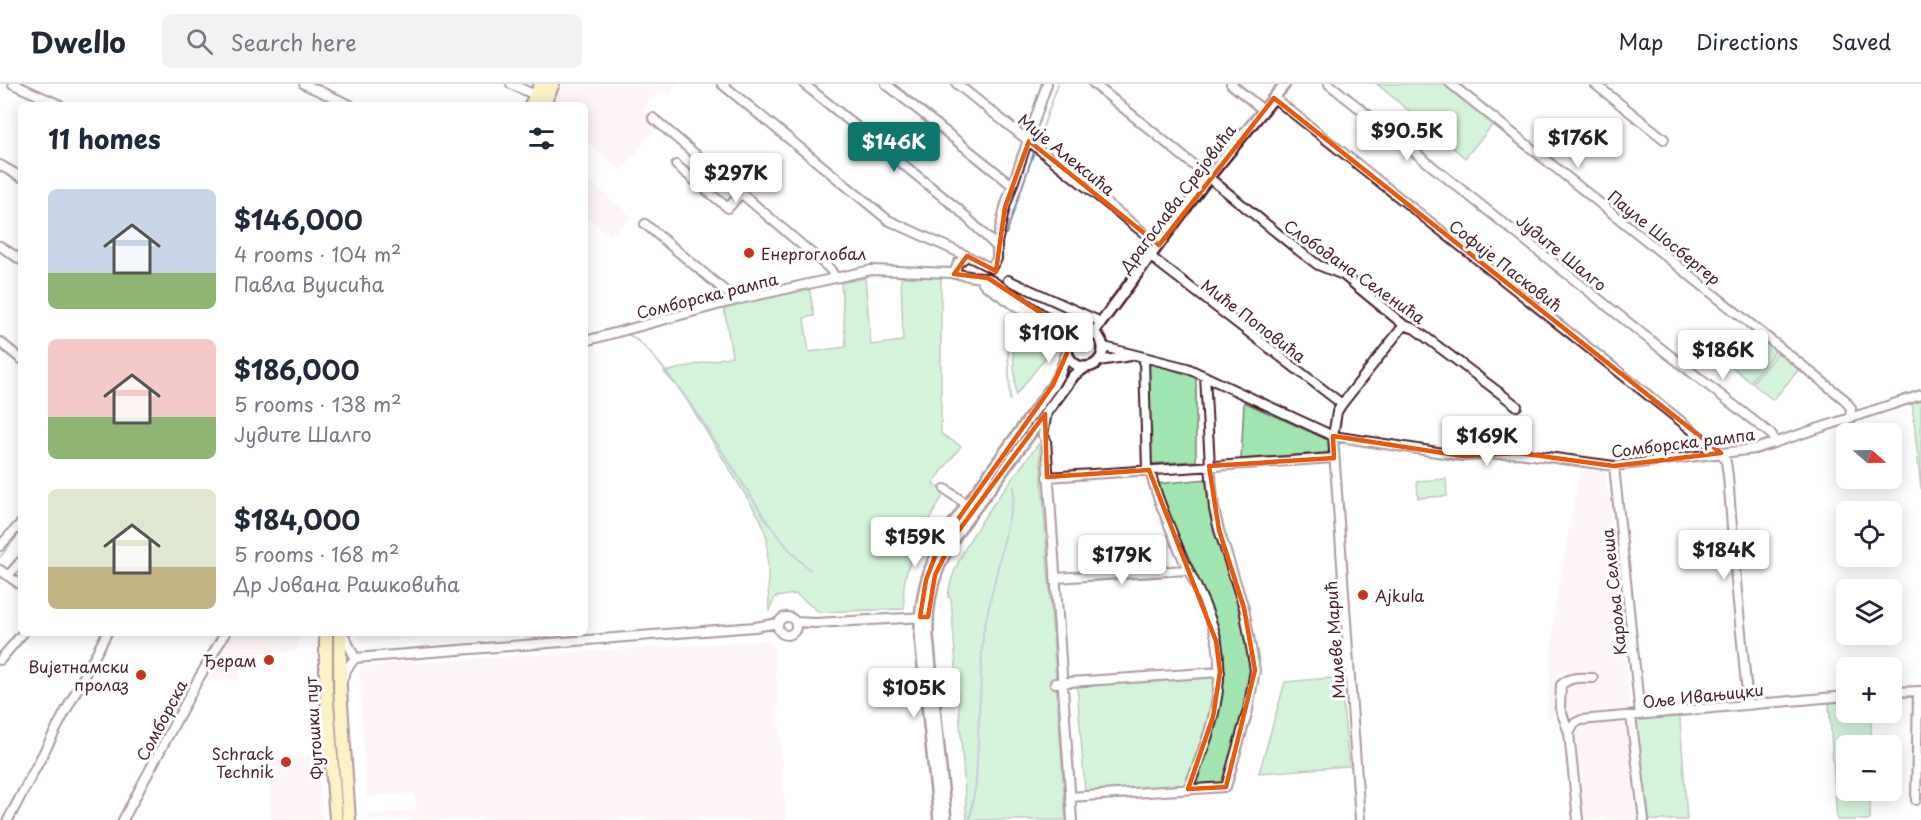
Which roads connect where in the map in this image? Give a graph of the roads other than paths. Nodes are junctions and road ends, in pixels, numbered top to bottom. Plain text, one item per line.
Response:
1 (13, 84) edge
2 (304, 84) edge
3 (511, 84) edge
4 (553, 84) edge
5 (722, 84) edge
6 (804, 84) edge
7 (886, 84) edge
8 (957, 84) edge
9 (1047, 84) edge
10 (1094, 84) edge
11 (1231, 84) edge
12 (1285, 84) edge
13 (1329, 84) edge
14 (1451, 84) edge
15 (1595, 84) edge
16 (537, 97) edge
17 (1274, 98) junction
18 (53, 102) edge
19 (343, 102) edge
20 (1263, 110) junction
21 (653, 118) dead end
22 (1664, 139) dead end
23 (1034, 146) junction
24 (0, 165) edge
25 (676, 165) dead end
26 (18, 175) edge
27 (1208, 178) junction
28 (1012, 185) junction
29 (742, 192) junction
30 (645, 224) dead end
31 (1159, 244) junction
32 (0, 246) edge
33 (997, 247) junction
34 (967, 256) junction
35 (1150, 257) junction
36 (18, 258) edge
37 (954, 274) junction
38 (835, 277) junction
39 (980, 279) junction
40 (1008, 280) dead end
41 (736, 300) junction
42 (1101, 322) junction
43 (1404, 325) junction
44 (1076, 332) junction
45 (1094, 332) junction
46 (588, 340) edge
47 (0, 342) edge
48 (1068, 347) junction
49 (1104, 347) junction
50 (1134, 356) junction
51 (18, 357) edge
52 (1144, 357) junction
53 (1100, 361) junction
54 (1086, 367) junction
55 (1205, 376) junction
56 (1921, 395) edge
57 (1342, 404) junction
58 (1517, 406) dead end
59 (1047, 411) junction
60 (1850, 417) junction
61 (1032, 432) junction
62 (1043, 435) junction
63 (1333, 436) junction
64 (1775, 443) junction
65 (1721, 453) junction
66 (1334, 458) junction
67 (1210, 466) junction
68 (1614, 466) junction
69 (1149, 470) junction
70 (1047, 477) junction
71 (945, 489) dead end
72 (966, 504) junction
73 (18, 526) edge
74 (0, 546) edge
75 (18, 563) edge
76 (1187, 570) junction
77 (3, 574) edge
78 (1054, 578) junction
79 (18, 583) edge
80 (924, 617) junction
81 (796, 624) junction
82 (778, 626) junction
83 (20, 636) edge
84 (104, 636) edge
85 (223, 636) edge
86 (326, 636) edge
87 (341, 636) edge
88 (343, 636) edge
89 (355, 658) junction
90 (0, 660) edge
91 (1220, 672) junction
92 (1593, 678) dead end
93 (1059, 682) junction
94 (340, 688) junction
95 (1920, 691) edge
96 (1902, 692) edge
97 (1836, 697) edge
98 (1748, 704) junction
99 (1630, 716) junction
100 (1640, 716) junction
101 (1569, 733) junction
102 (1188, 789) junction
103 (1070, 797) junction
104 (1916, 800) dead end
105 (8, 820) edge
106 (123, 820) edge
107 (336, 820) edge
108 (349, 820) edge
109 (939, 820) edge
110 (946, 820) edge
111 (1072, 820) edge
112 (1360, 820) edge
113 (1578, 820) edge
114 (1644, 820) edge

1 - 18 street
2 - 19 street
3 - 16 street
4 - 16 main road
5 - 34 street
6 - 33 street
7 - 28 street
8 - 23 street, Мије Алексића
9 - 23 street
10 - 27 street, Слободана Селенића
11 - 20 street
12 - 17 street, Драгослава Срејовића
13 - 64 street, Јудите Шалго
14 - 60 street, Пауле Шосбергер
15 - 22 street
17 - 20 street, Драгослава Срејовића
17 - 65 street, Софије Пасковић
20 - 27 street, Драгослава Срејовића
21 - 29 street
23 - 28 street
23 - 31 street, Мије Алексића
24 - 26 street
25 - 29 street
27 - 31 street, Драгослава Срејовића
27 - 43 street, Слободана Селенића
28 - 33 street
29 - 38 street
30 - 41 street
31 - 35 street, Драгослава Срејовића
32 - 36 street
33 - 34 street
34 - 37 street
35 - 42 street, Драгослава Срејовића
35 - 57 street, Миће Поповића
37 - 38 street, Сомборска рампа
37 - 39 street, Сомборска рампа
38 - 41 street, Сомборска рампа
39 - 44 street, Сомборска рампа
39 - 48 street, Сомборска рампа
40 - 42 street
41 - 46 street, Сомборска рампа
42 - 45 street, Драгослава Срејовића
43 - 57 street, Милеве Марић
43 - 58 street, Слободана Селенића
44 - 45 street
44 - 48 street
45 - 49 street
47 - 51 street
48 - 54 street
48 - 72 street
49 - 50 street, Сомборска рампа
49 - 53 street
50 - 52 street, Сомборска рампа
50 - 53 street, Сомборска рампа
52 - 55 street, Сомборска рампа
52 - 69 street
53 - 54 street
54 - 59 street
55 - 63 street, Сомборска рампа
55 - 67 street
56 - 60 street, Сомборска рампа
57 - 63 street, Милеве Марић
59 - 61 street
59 - 62 street
60 - 64 street, Сомборска рампа
61 - 62 street
61 - 80 street
62 - 70 street
63 - 66 street, Милеве Марић
63 - 68 street, Сомборска рампа
64 - 65 street, Сомборска рампа
65 - 68 street, Сомборска рампа
65 - 98 street
66 - 67 street
66 - 112 street, Милеве Марић
67 - 69 street
67 - 102 street
68 - 100 street, Кароља Селеша
69 - 70 street
69 - 76 street
70 - 78 street
71 - 72 street
72 - 80 street
73 - 74 street
75 - 77 street
76 - 78 street
76 - 91 street
77 - 79 street
78 - 93 street
80 - 81 street
80 - 109 street
80 - 110 street
81 - 82 street
81 - 82 street
82 - 89 street
83 - 90 street
84 - 105 street
85 - 106 street, Сомборска
86 - 107 main road, Футошки пут
87 - 94 main road, Футошки пут
88 - 89 street
89 - 94 street
91 - 93 street
91 - 102 street
92 - 101 street
93 - 103 street
94 - 108 main road, Футошки пут
95 - 96 street
95 - 104 street
97 - 98 street, Оље Ивањицки
98 - 100 street, Оље Ивањицки
99 - 100 street, Оље Ивањицки
99 - 101 street, Оље Ивањицки
99 - 114 street
101 - 113 street
102 - 103 street
103 - 111 street

